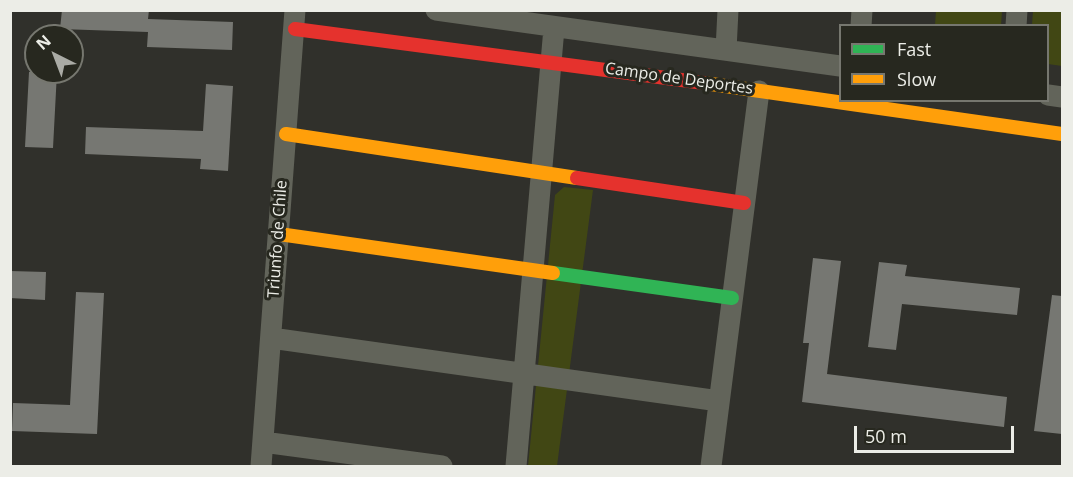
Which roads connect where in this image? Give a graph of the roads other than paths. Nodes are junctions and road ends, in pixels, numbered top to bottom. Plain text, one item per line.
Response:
1 (436, 10) edge
2 (728, 10) edge
3 (295, 20) edge
4 (554, 28) junction
5 (726, 50) junction
6 (550, 61) junction
7 (839, 66) edge
8 (759, 91) junction
9 (286, 134) junction
10 (1062, 134) edge
11 (541, 172) junction
12 (744, 203) junction
13 (279, 234) junction
14 (533, 270) junction
15 (732, 298) junction
16 (271, 338) junction
17 (524, 374) junction
18 (719, 401) junction
19 (263, 442) junction
20 (261, 466) edge
21 (442, 466) edge
22 (516, 466) edge
23 (711, 466) edge

1 - 4 street, Campo de Deportes
2 - 5 street
3 - 6 street, Campo de Deportes
3 - 9 street, Triunfo de Chile
4 - 5 street, Campo de Deportes
4 - 6 street
5 - 7 street, Campo de Deportes
6 - 8 street, Campo de Deportes
6 - 11 street
8 - 10 street, Campo de Deportes
8 - 12 street
9 - 11 street
9 - 13 street, Triunfo de Chile
11 - 12 street
11 - 14 street
12 - 15 street
13 - 14 street
13 - 16 street, Triunfo de Chile
14 - 15 street
14 - 17 street
15 - 18 street
16 - 17 street
16 - 19 street, Triunfo de Chile
17 - 18 street
17 - 22 street
18 - 23 street
19 - 20 street, Triunfo de Chile
19 - 21 street

